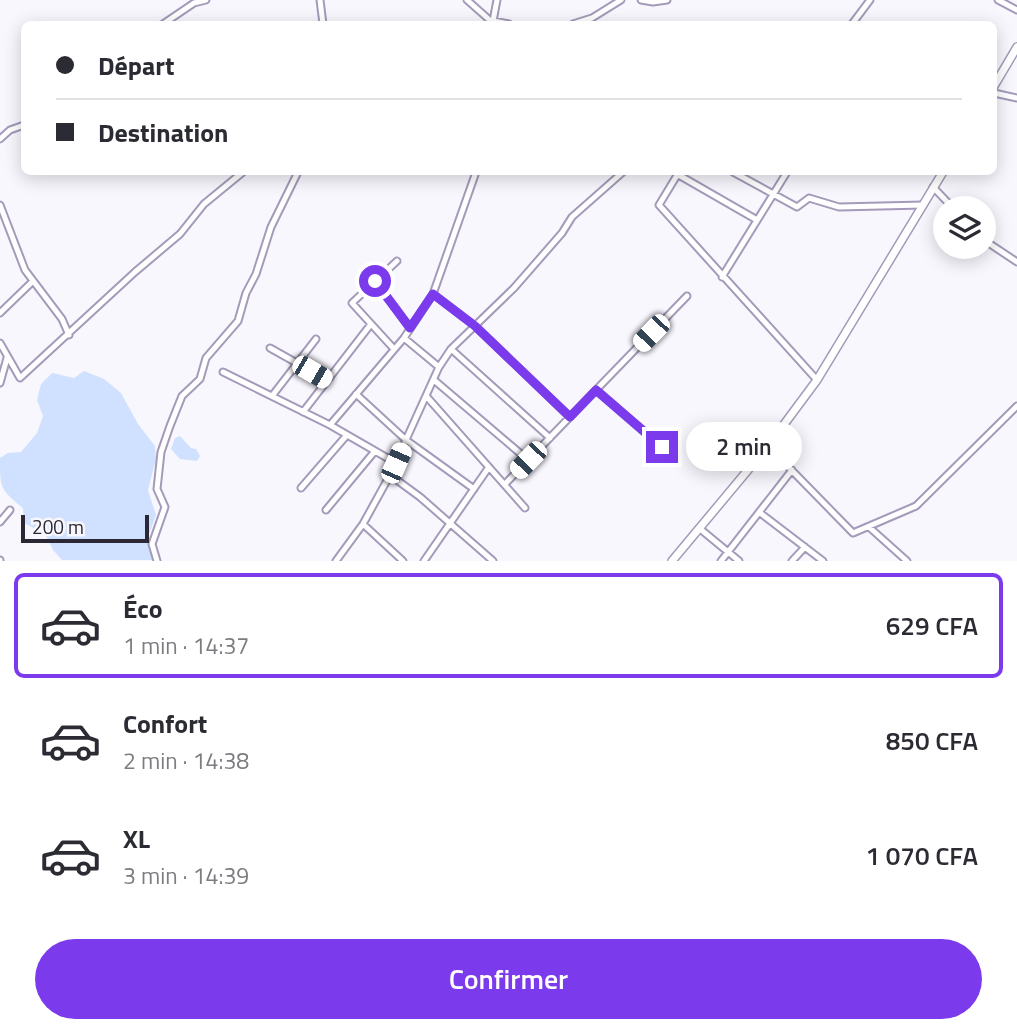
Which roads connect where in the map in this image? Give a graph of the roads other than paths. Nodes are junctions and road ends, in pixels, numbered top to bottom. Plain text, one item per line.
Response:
1 (206, 0) edge
2 (320, 0) edge
3 (467, 0) edge
4 (497, 0) edge
5 (621, 0) edge
6 (641, 0) edge
7 (667, 0) edge
8 (870, 0) edge
9 (998, 0) edge
10 (654, 1) edge
11 (1017, 10) edge
12 (167, 21) edge
13 (323, 21) edge
14 (491, 21) edge
15 (493, 21) edge
16 (582, 21) edge
17 (854, 21) edge
18 (1017, 47) edge
19 (997, 81) edge
20 (997, 94) edge
21 (1017, 97) edge
22 (21, 126) edge
23 (10, 131) junction
24 (0, 132) edge
25 (0, 139) edge
26 (239, 175) edge
27 (297, 175) edge
28 (475, 175) edge
29 (620, 175) edge
30 (677, 175) edge
31 (681, 175) edge
32 (738, 175) edge
33 (785, 175) edge
34 (941, 175) edge
35 (933, 187) junction
36 (773, 195) junction
37 (942, 196) edge
38 (0, 205) edge
39 (923, 205) junction
40 (757, 220) junction
41 (996, 248) edge
42 (397, 261) dead end
43 (1017, 262) edge
44 (722, 277) junction
45 (375, 281) junction
46 (32, 282) junction
47 (433, 294) junction
48 (687, 296) dead end
49 (0, 313) edge
50 (372, 324) junction
51 (475, 326) junction
52 (410, 328) junction
53 (69, 334) junction
54 (404, 338) junction
55 (316, 339) dead end
56 (0, 343) edge
57 (270, 348) dead end
58 (394, 349) junction
59 (451, 349) junction
60 (7, 358) junction
61 (297, 363) junction
62 (439, 368) junction
63 (223, 372) dead end
64 (327, 380) junction
65 (434, 380) junction
66 (817, 380) junction
67 (0, 383) edge
68 (596, 390) junction
69 (356, 394) junction
70 (272, 396) junction
71 (427, 397) junction
72 (1017, 406) edge
73 (303, 412) junction
74 (570, 417) junction
75 (330, 425) junction
76 (347, 435) junction
77 (550, 438) junction
78 (406, 440) junction
79 (768, 446) junction
80 (662, 447) dead end
81 (375, 451) junction
82 (528, 460) junction
83 (396, 463) junction
84 (489, 467) junction
85 (792, 470) junction
86 (390, 475) junction
87 (505, 484) junction
88 (300, 488) dead end
89 (474, 489) junction
90 (525, 508) dead end
91 (10, 510) dead end
92 (326, 510) dead end
93 (759, 512) junction
94 (0, 522) edge
95 (450, 523) junction
96 (363, 524) junction
97 (869, 527) junction
98 (699, 528) junction
99 (805, 547) junction
100 (728, 551) junction
101 (158, 561) edge
102 (336, 561) edge
103 (402, 561) edge
104 (424, 561) edge
105 (493, 561) edge
106 (672, 561) edge
107 (721, 561) edge
108 (739, 561) edge
109 (792, 561) edge
110 (823, 561) edge
111 (908, 561) edge

1 - 12 street
2 - 13 street
3 - 14 street
4 - 15 street
5 - 16 street
6 - 10 street
7 - 10 street
8 - 17 street
9 - 11 street
18 - 19 main road
20 - 21 street
22 - 23 street
23 - 24 street
23 - 25 street
26 - 53 street
27 - 101 street
28 - 47 street
29 - 51 street
30 - 44 street
31 - 40 street
32 - 36 street
33 - 36 street
34 - 35 main road
35 - 37 street
35 - 39 main road
36 - 39 street
36 - 40 street
38 - 46 street
39 - 66 main road
40 - 44 street
41 - 43 street
42 - 45 street
44 - 66 street
45 - 50 street
45 - 52 street
46 - 49 street
46 - 53 street
47 - 51 street
47 - 52 street
48 - 68 street
50 - 58 street
50 - 64 street
51 - 59 street
51 - 74 street
52 - 54 street
53 - 60 street
54 - 58 street
54 - 62 street
55 - 61 street
56 - 60 street
57 - 61 street
58 - 69 street
59 - 62 street
59 - 77 street
60 - 67 street
61 - 64 street
61 - 70 street
62 - 65 street
63 - 70 street
64 - 73 street
65 - 71 street
65 - 82 street
66 - 79 main road
68 - 74 street
68 - 80 street
69 - 75 street
69 - 78 street
70 - 73 street
71 - 78 street
71 - 84 street
72 - 97 street
73 - 75 street
74 - 77 street
75 - 76 street
76 - 81 street
76 - 88 street
77 - 82 street
78 - 83 street
78 - 89 street
79 - 85 street
79 - 98 main road
81 - 83 street
81 - 92 street
82 - 87 street
83 - 86 street
84 - 87 street
84 - 89 street
85 - 93 street
85 - 97 street
86 - 95 street
86 - 96 street
87 - 90 street
89 - 95 street
91 - 94 street
93 - 99 street
93 - 100 street
95 - 104 street
95 - 105 street
96 - 102 street
96 - 103 street
97 - 111 street
98 - 100 street
98 - 106 main road
99 - 109 street
99 - 110 street
100 - 107 street
100 - 108 street

